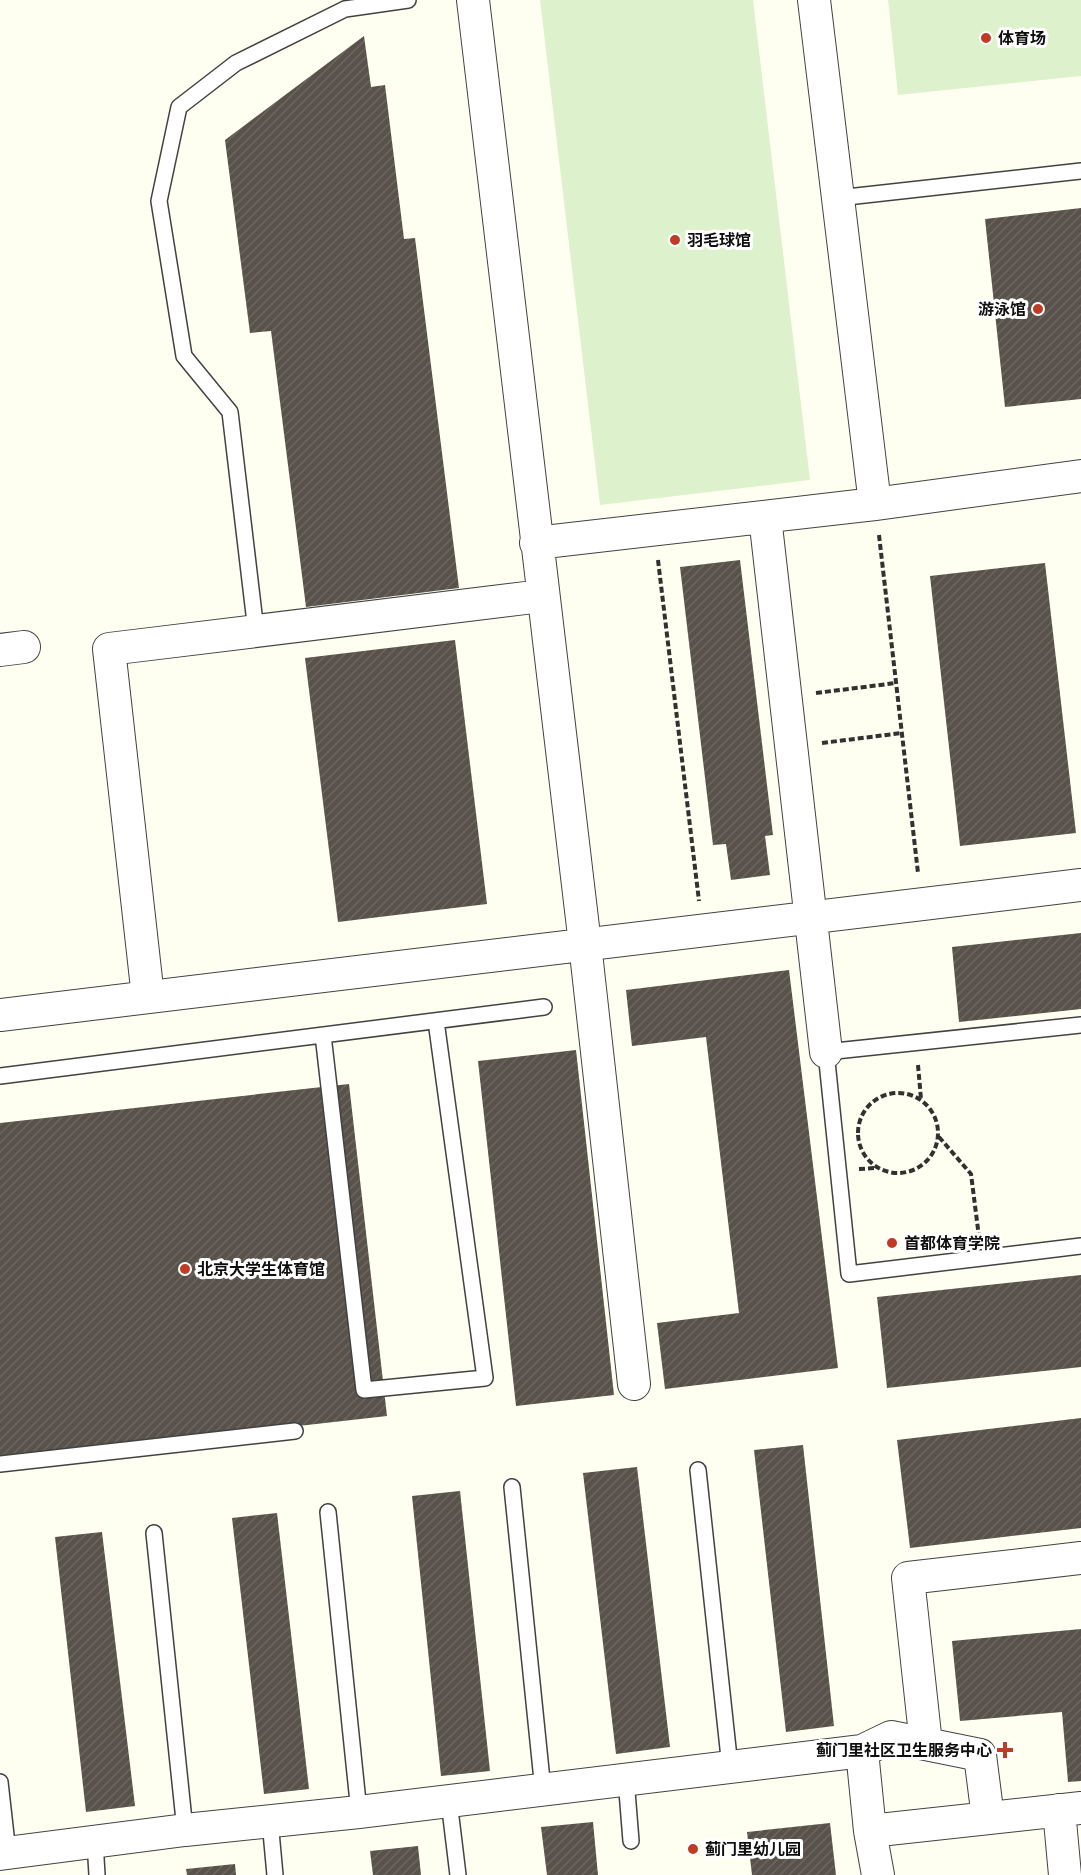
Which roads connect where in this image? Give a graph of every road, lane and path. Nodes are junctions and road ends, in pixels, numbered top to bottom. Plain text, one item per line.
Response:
1 (408, 0) edge
2 (473, 0) edge
3 (814, 0) edge
4 (1081, 171) edge
5 (838, 198) junction
6 (1081, 476) edge
7 (875, 504) junction
8 (765, 518) junction
9 (654, 530) junction
10 (536, 543) junction
11 (542, 596) junction
12 (256, 631) junction
13 (896, 683) junction
14 (786, 697) junction
15 (902, 733) junction
16 (792, 747) junction
17 (1081, 885) edge
18 (922, 904) junction
19 (812, 917) junction
20 (702, 930) junction
21 (585, 944) junction
22 (148, 997) junction
23 (544, 1007) dead end
24 (0, 1015) edge
25 (436, 1021) junction
26 (1081, 1025) edge
27 (322, 1035) junction
28 (915, 1042) junction
29 (826, 1052) junction
30 (0, 1076) edge
31 (921, 1100) junction
32 (938, 1137) junction
33 (1081, 1246) edge
34 (982, 1258) junction
35 (634, 1384) dead end
36 (296, 1431) dead end
37 (0, 1464) edge
38 (698, 1470) dead end
39 (512, 1487) dead end
40 (328, 1512) dead end
41 (154, 1533) dead end
42 (1081, 1558) edge
43 (926, 1744) junction
44 (862, 1751) junction
45 (729, 1767) junction
46 (626, 1779) junction
47 (0, 1782) edge
48 (543, 1790) junction
49 (449, 1801) junction
50 (1070, 1809) edge
51 (359, 1812) junction
52 (988, 1818) junction
53 (270, 1821) junction
54 (185, 1830) junction
55 (870, 1831) junction
56 (94, 1841) junction
57 (631, 1841) dead end
58 (4, 1853) edge
59 (98, 1875) edge
60 (275, 1875) edge
61 (459, 1875) edge
62 (878, 1875) edge
63 (1065, 1875) edge

1 - 12 lane
2 - 10 street
3 - 5 street
4 - 5 lane
5 - 7 street
6 - 7 street
7 - 8 street
7 - 13 path
8 - 9 street
8 - 14 street
9 - 10 street
9 - 20 path
10 - 11 street
11 - 12 street
11 - 21 street
12 - 22 street
13 - 14 path
13 - 15 path
14 - 16 street
15 - 16 path
15 - 18 path
16 - 19 street
17 - 18 street
18 - 19 street
19 - 20 street
19 - 29 street
20 - 21 street
21 - 22 street
21 - 35 street
22 - 24 street
23 - 25 lane
25 - 27 lane
25 - 27 lane
26 - 28 lane
27 - 30 lane
28 - 29 lane
28 - 31 path
29 - 34 lane
31 - 32 path
31 - 32 path
32 - 34 path
33 - 34 lane
36 - 37 lane
38 - 45 lane
39 - 48 lane
40 - 51 lane
41 - 54 lane
42 - 43 street
43 - 44 street
43 - 52 street
44 - 45 street
44 - 55 street
45 - 46 street
46 - 48 street
46 - 57 lane
47 - 58 lane
48 - 49 street
49 - 51 street
49 - 61 lane
50 - 52 street
50 - 63 street
51 - 53 street
52 - 55 street
53 - 54 street
53 - 60 lane
54 - 56 street
55 - 62 street
56 - 58 street
56 - 59 lane

